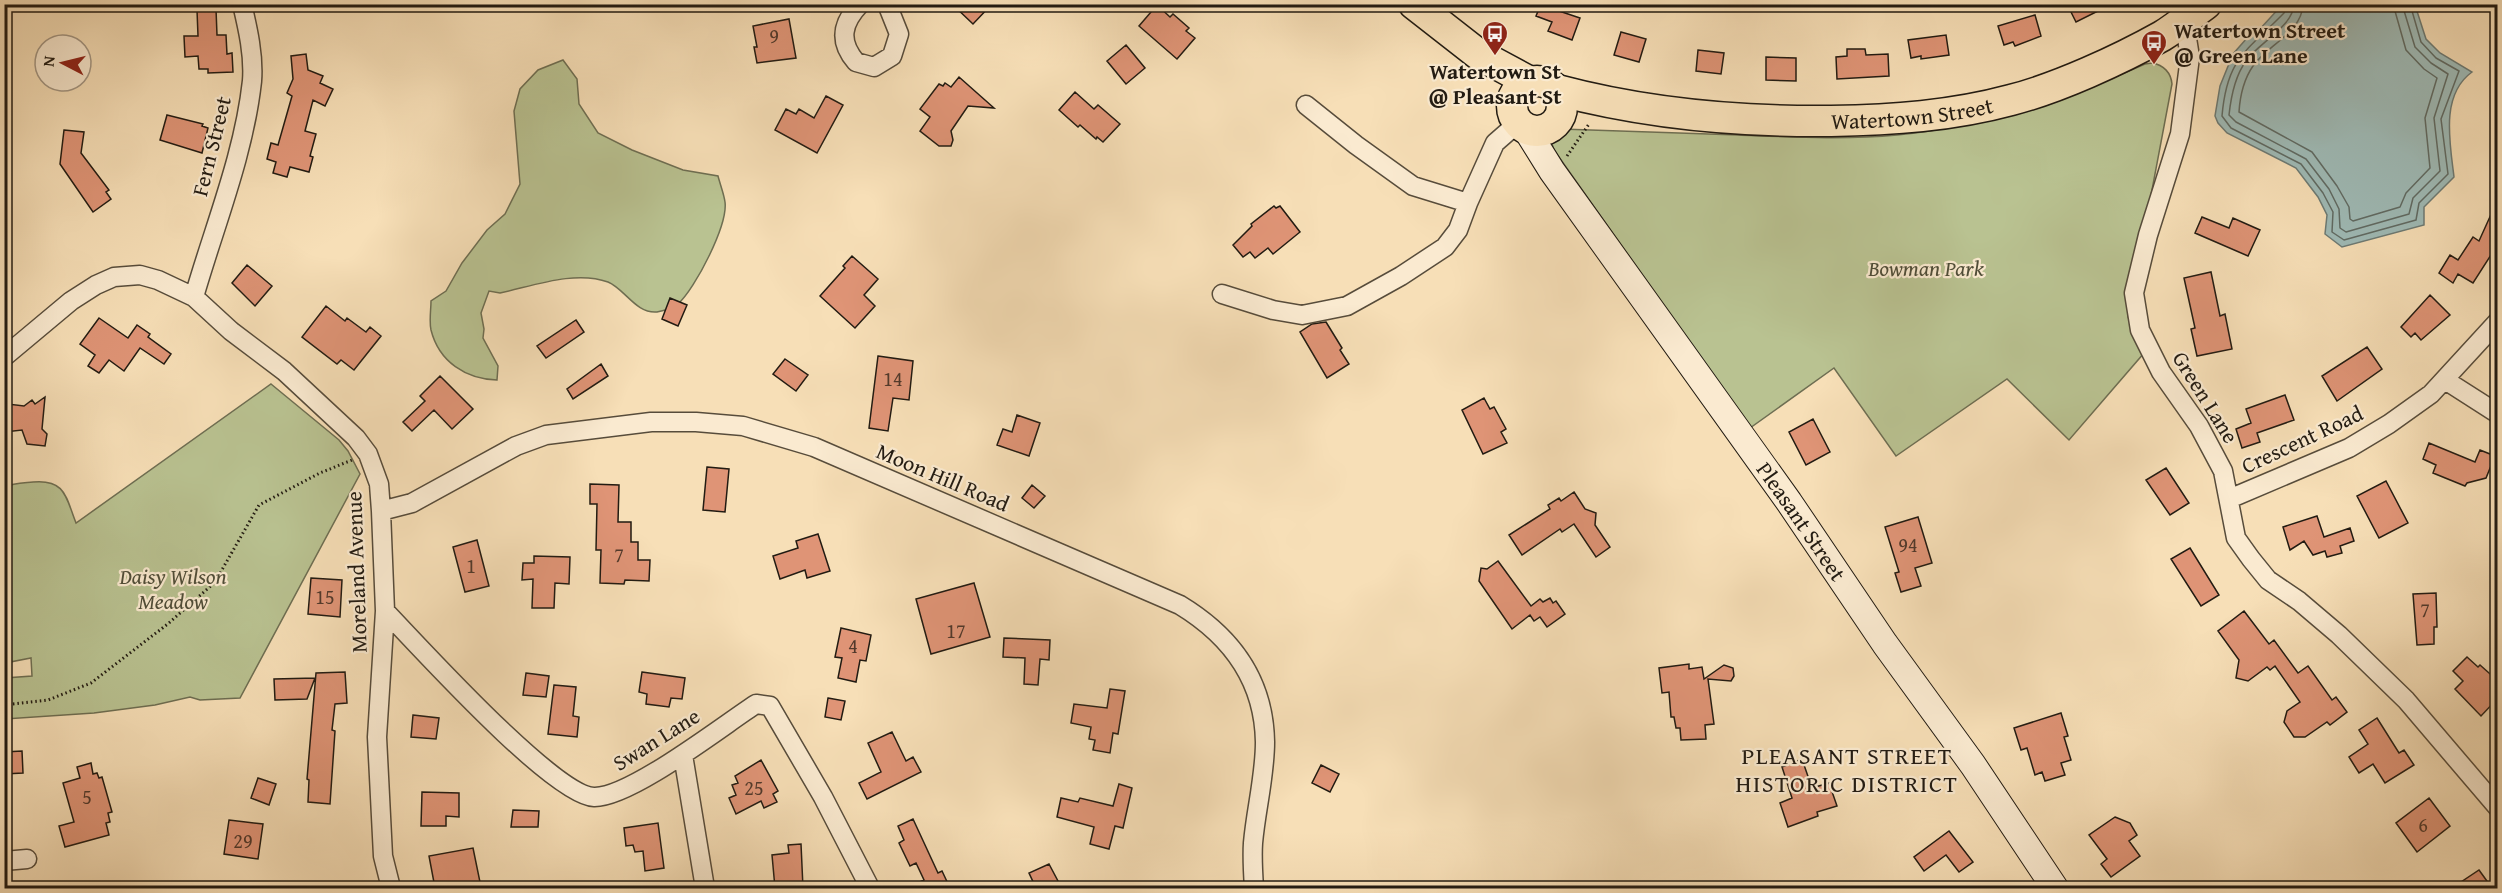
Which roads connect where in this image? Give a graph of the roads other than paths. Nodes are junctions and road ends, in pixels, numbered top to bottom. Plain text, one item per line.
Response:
1 (242, 4) edge
2 (860, 4) edge
3 (887, 4) edge
4 (1414, 4) edge
5 (2195, 12) edge
6 (1306, 105) dead end
7 (1539, 120) junction
8 (1468, 203) junction
9 (1222, 294) dead end
10 (194, 297) junction
11 (2498, 321) edge
12 (4, 357) edge
13 (2445, 380) junction
14 (2498, 414) edge
15 (2229, 499) junction
16 (381, 511) junction
17 (385, 610) junction
18 (683, 755) junction
19 (2498, 808) edge
20 (27, 859) dead end
21 (4, 861) edge
22 (391, 888) edge
23 (705, 888) edge
24 (870, 888) edge
25 (1254, 888) edge
26 (2055, 888) edge

1 - 10 street, Fern Street
2 - 3 street
4 - 7 main road, Pleasant Street
5 - 7 main road, Watertown Street
5 - 15 street, Green Lane
6 - 8 street
7 - 8 street
7 - 26 street, Pleasant Street
8 - 9 street
10 - 12 street, Moreland Avenue
10 - 16 street, Moreland Avenue
11 - 13 street, Crescent Road
13 - 14 street
13 - 15 street, Crescent Road
15 - 19 street, Green Lane
16 - 17 street, Moreland Avenue
16 - 25 street, Moon Hill Road
17 - 18 street, Swan Lane
17 - 22 street, Moreland Avenue
18 - 23 street
18 - 24 street, Swan Lane
20 - 21 street

